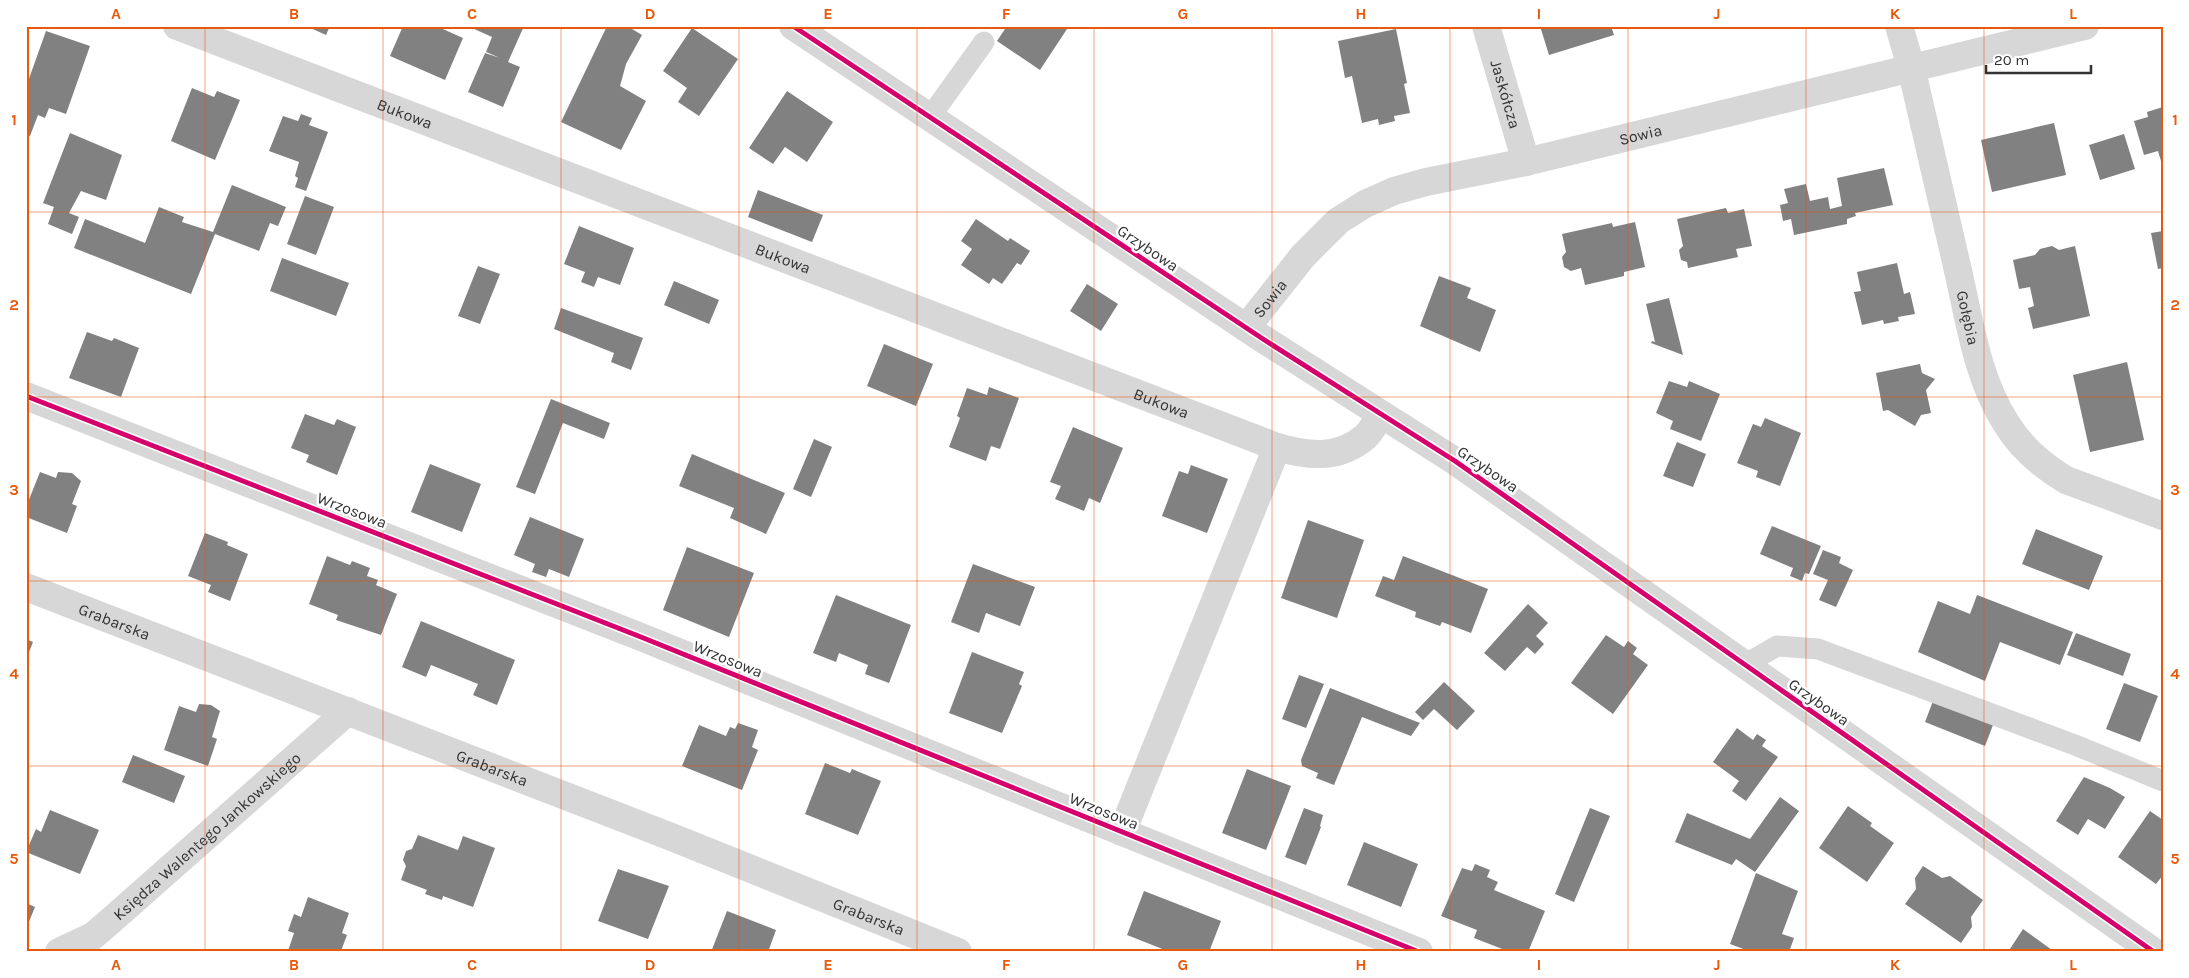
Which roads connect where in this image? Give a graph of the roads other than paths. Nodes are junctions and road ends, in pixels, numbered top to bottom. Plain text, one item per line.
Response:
1 (177, 26) edge
2 (793, 26) edge
3 (1486, 26) edge
4 (1899, 26) edge
5 (2085, 26) edge
6 (984, 42) dead end
7 (1911, 67) junction
8 (930, 117) junction
9 (1526, 162) junction
10 (1246, 328) junction
11 (26, 396) edge
12 (1380, 415) junction
13 (1277, 447) junction
14 (2163, 516) edge
15 (26, 587) edge
16 (1744, 665) junction
17 (348, 712) junction
18 (2163, 780) edge
19 (1122, 832) junction
20 (59, 952) edge
21 (958, 952) edge
22 (1419, 952) edge
23 (2154, 952) edge

1 - 13 street, Bukowa
2 - 8 street, Grzybowa
3 - 9 street, Jaskółcza
4 - 7 street, Gołębia
5 - 7 street, Sowia
6 - 8 lane
7 - 9 street, Sowia
7 - 14 street, Gołębia
8 - 10 street, Grzybowa
9 - 10 street, Sowia
10 - 12 street, Grzybowa
11 - 19 street, Wrzosowa
12 - 13 street, Bukowa
12 - 16 street, Grzybowa
13 - 19 street
15 - 17 street, Grabarska
16 - 18 lane
16 - 23 street, Grzybowa
17 - 20 street, Księdza Walentego Jankowskiego
17 - 21 street, Grabarska
19 - 22 street, Wrzosowa

